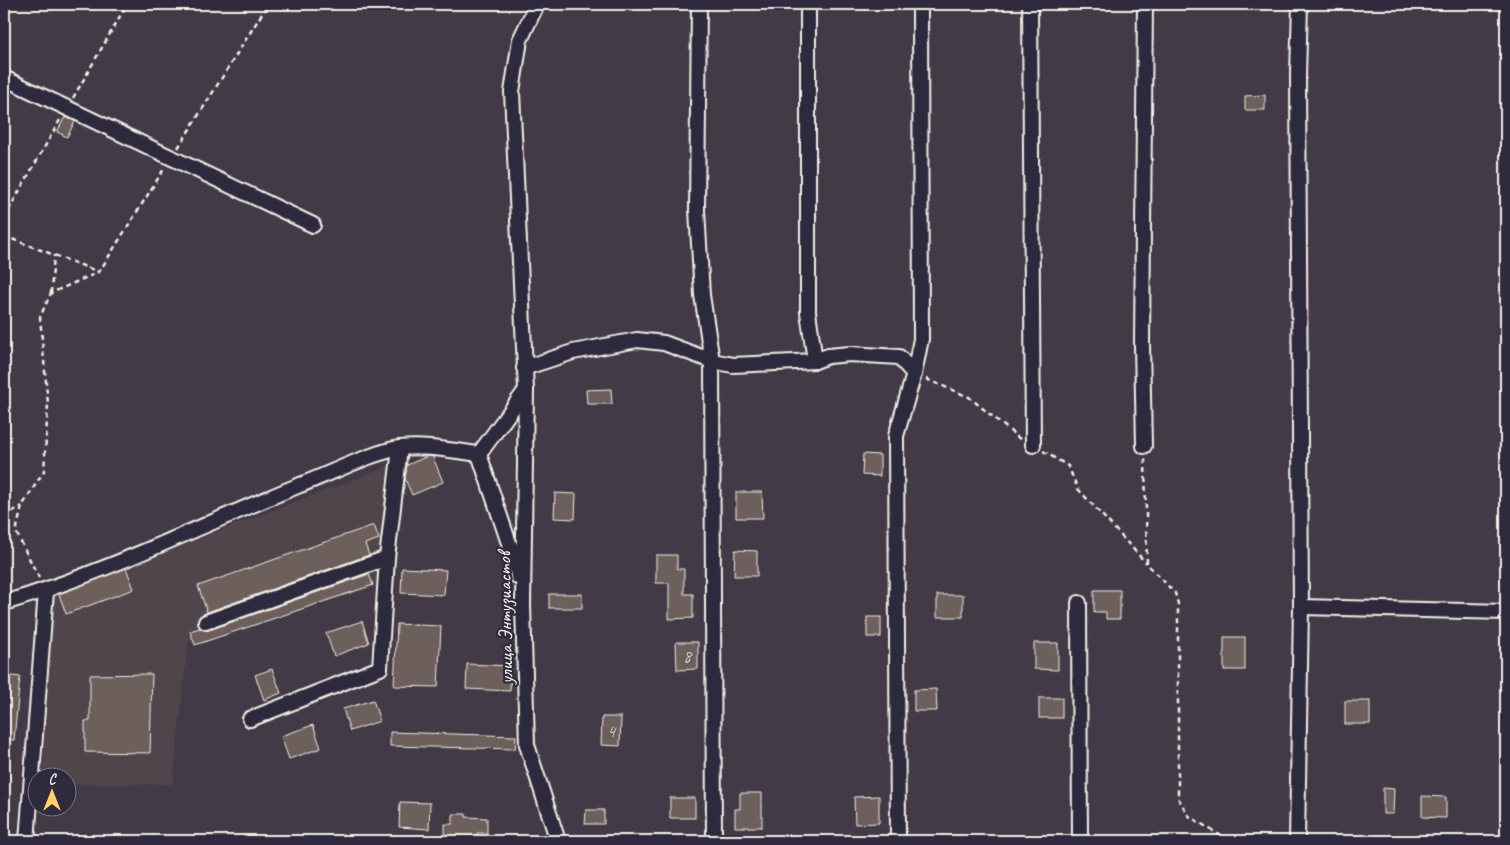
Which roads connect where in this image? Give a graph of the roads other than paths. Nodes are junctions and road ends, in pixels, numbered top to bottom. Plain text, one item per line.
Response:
1 (536, 4) edge
2 (699, 4) edge
3 (808, 4) edge
4 (920, 4) edge
5 (1030, 4) edge
6 (1145, 4) edge
7 (1300, 4) edge
8 (4, 78) edge
9 (313, 225) dead end
10 (712, 361) junction
11 (815, 361) junction
12 (524, 368) junction
13 (914, 374) junction
14 (526, 390) junction
15 (1033, 444) road end
16 (1144, 446) road end
17 (400, 448) junction
18 (479, 454) junction
19 (387, 558) junction
20 (46, 591) junction
21 (4, 603) edge
22 (523, 604) junction
23 (1079, 604) dead end
24 (1301, 607) junction
25 (1506, 612) edge
26 (206, 622) dead end
27 (250, 720) dead end
28 (27, 841) edge
29 (558, 841) edge
30 (714, 841) edge
31 (898, 841) edge
32 (1080, 841) edge
33 (1296, 841) edge

1 - 12 street, улица Энтузиастов
2 - 10 street
3 - 11 street
4 - 13 street
5 - 15 street
6 - 16 street
7 - 24 street
8 - 9 street
10 - 11 street
10 - 12 street
10 - 30 street
11 - 13 street
12 - 14 street, улица Энтузиастов
13 - 31 street
14 - 18 street
14 - 22 street, улица Энтузиастов
17 - 18 street
17 - 19 street
17 - 20 street
18 - 22 street
19 - 26 street
19 - 27 street
20 - 21 street
20 - 28 street
22 - 29 street, улица Энтузиастов
23 - 32 street
24 - 25 street
24 - 33 street

